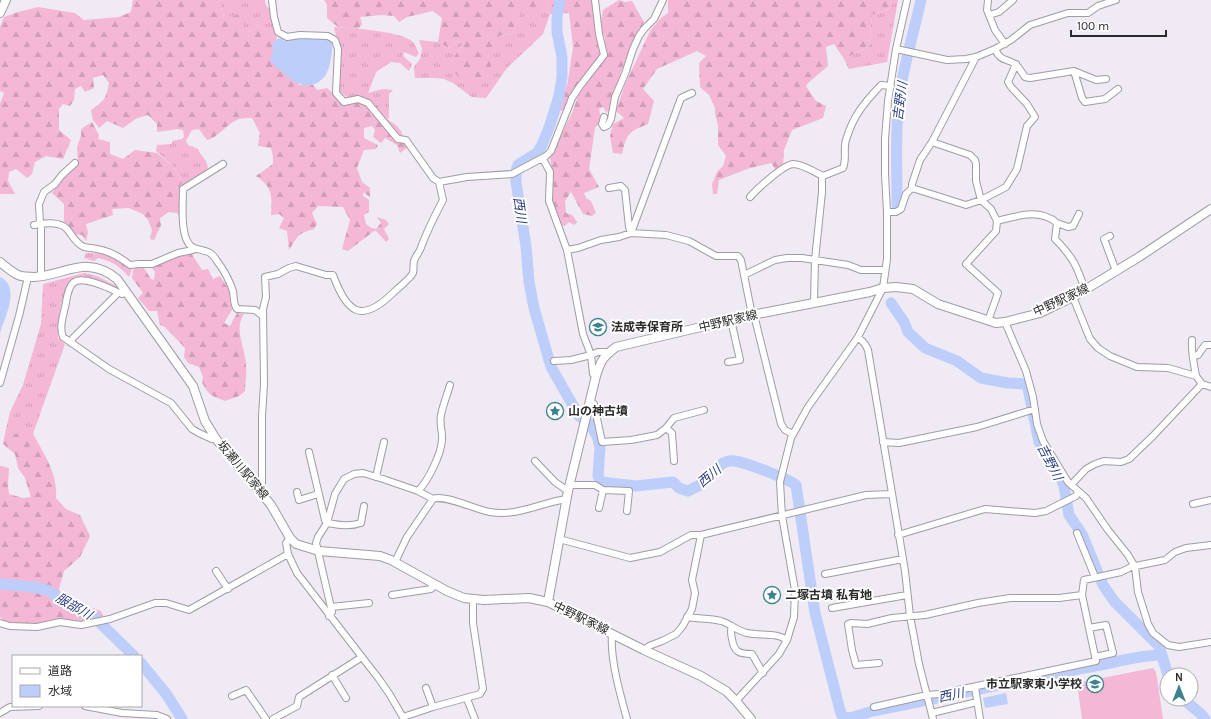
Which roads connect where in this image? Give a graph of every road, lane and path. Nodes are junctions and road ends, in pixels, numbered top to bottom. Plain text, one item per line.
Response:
1 (6, 0) edge
2 (272, 0) edge
3 (595, 0) edge
4 (663, 0) edge
5 (907, 0) edge
6 (988, 0) edge
7 (1012, 0) edge
8 (1116, 0) edge
9 (0, 13) edge
10 (989, 15) junction
11 (1005, 44) junction
12 (896, 49) junction
13 (995, 49) junction
14 (976, 57) junction
15 (1016, 64) junction
16 (1074, 71) junction
17 (1106, 79) dead end
18 (891, 86) junction
19 (1118, 89) dead end
20 (692, 93) dead end
21 (604, 117) dead end
22 (932, 142) junction
23 (543, 159) junction
24 (75, 163) dead end
25 (223, 164) dead end
26 (823, 176) junction
27 (439, 182) junction
28 (609, 188) dead end
29 (912, 188) junction
30 (750, 196) dead end
31 (981, 200) junction
32 (1211, 209) edge
33 (887, 212) junction
34 (1079, 214) dead end
35 (997, 221) junction
36 (1057, 223) junction
37 (41, 224) junction
38 (34, 225) dead end
39 (631, 233) junction
40 (1110, 236) dead end
41 (194, 248) junction
42 (567, 250) junction
43 (815, 260) junction
44 (0, 262) edge
45 (885, 270) junction
46 (1116, 271) junction
47 (744, 275) junction
48 (42, 276) junction
49 (28, 277) junction
50 (883, 288) junction
51 (1085, 290) junction
52 (122, 292) junction
53 (1073, 297) junction
54 (814, 302) junction
55 (752, 315) junction
56 (263, 316) junction
57 (731, 320) junction
58 (988, 320) junction
59 (1005, 322) junction
60 (858, 337) junction
61 (1192, 340) dead end
62 (71, 343) junction
63 (1211, 345) edge
64 (610, 352) junction
65 (591, 355) junction
66 (1194, 356) junction
67 (554, 361) dead end
68 (728, 362) dead end
69 (596, 376) junction
70 (1196, 376) junction
71 (0, 383) edge
72 (1202, 384) junction
73 (450, 385) dead end
74 (1211, 387) edge
75 (590, 402) junction
76 (1033, 409) junction
77 (704, 410) dead end
78 (666, 428) junction
79 (793, 434) junction
80 (216, 439) junction
81 (384, 442) dead end
82 (883, 442) junction
83 (308, 452) dead end
84 (535, 461) dead end
85 (674, 461) dead end
86 (376, 477) junction
87 (1071, 485) junction
88 (259, 489) junction
89 (603, 490) junction
90 (418, 491) junction
91 (297, 492) dead end
92 (568, 492) junction
93 (1078, 492) junction
94 (318, 494) junction
95 (891, 494) junction
96 (433, 499) junction
97 (1211, 500) edge
98 (1193, 504) dead end
99 (364, 506) dead end
100 (599, 508) dead end
101 (627, 511) dead end
102 (782, 516) junction
103 (327, 523) junction
104 (1077, 534) dead end
105 (702, 535) junction
106 (898, 535) junction
107 (290, 538) junction
108 (560, 538) junction
109 (1211, 545) edge
110 (319, 551) junction
111 (288, 554) junction
112 (903, 559) junction
113 (395, 562) junction
114 (1135, 567) junction
115 (216, 571) dead end
116 (825, 574) dead end
117 (1094, 577) junction
118 (435, 585) junction
119 (228, 589) junction
120 (907, 594) junction
121 (392, 595) dead end
122 (1082, 595) junction
123 (474, 600) junction
124 (548, 602) junction
125 (369, 603) dead end
126 (331, 607) junction
127 (832, 608) dead end
128 (329, 616) junction
129 (910, 616) junction
130 (687, 617) junction
131 (0, 623) edge
132 (732, 626) junction
133 (1089, 628) junction
134 (612, 634) junction
135 (787, 640) junction
136 (1211, 642) edge
137 (644, 650) junction
138 (362, 657) junction
139 (1095, 657) junction
140 (879, 663) dead end
141 (763, 672) junction
142 (332, 675) junction
143 (975, 687) junction
144 (426, 688) dead end
145 (927, 695) junction
146 (232, 696) dead end
147 (346, 698) dead end
148 (467, 699) junction
149 (977, 699) junction
150 (736, 701) junction
151 (12, 707) edge
152 (90, 707) edge
153 (433, 707) junction
154 (874, 707) dead end
155 (0, 713) edge
156 (932, 716) edge
157 (404, 718) edge
158 (167, 719) edge
159 (266, 719) edge
160 (273, 719) edge
161 (475, 719) edge
162 (627, 719) edge
163 (751, 719) edge
164 (980, 719) edge

1 - 9 main road
2 - 27 street
3 - 23 street
4 - 21 street
5 - 12 street
6 - 10 street
7 - 10 street
8 - 11 street
10 - 11 street
11 - 13 street
12 - 14 street
12 - 18 street
13 - 14 street
13 - 15 street
14 - 22 street
15 - 16 street
15 - 31 street
16 - 17 street
16 - 19 street
18 - 26 street
18 - 33 street
20 - 39 street
22 - 29 street
22 - 31 street
23 - 27 street
23 - 42 street
24 - 37 street
25 - 41 street
26 - 30 street
26 - 43 street
27 - 56 street
28 - 39 street
29 - 31 street
29 - 33 street
31 - 35 street
32 - 46 main road, 中野駅家線
33 - 45 street
34 - 36 street
35 - 36 street
35 - 58 street
36 - 51 street
37 - 38 street
37 - 41 street
37 - 48 street
39 - 42 street
39 - 47 street
40 - 46 street
41 - 56 street
42 - 65 street
43 - 45 street
43 - 47 street
43 - 54 street
44 - 49 main road, 坂瀬川駅家線
45 - 50 street
46 - 51 main road, 中野駅家線
47 - 55 street
48 - 49 main road, 坂瀬川駅家線
48 - 52 main road, 坂瀬川駅家線
49 - 71 street
50 - 54 main road, 中野駅家線
50 - 58 main road, 中野駅家線
50 - 60 street
51 - 53 main road, 中野駅家線
52 - 62 street
52 - 62 street
52 - 80 main road, 坂瀬川駅家線
53 - 59 main road, 中野駅家線
53 - 70 street
54 - 55 main road, 中野駅家線
55 - 57 main road, 中野駅家線
55 - 79 street
56 - 88 street
57 - 64 main road, 中野駅家線
57 - 68 street
58 - 59 main road, 中野駅家線
59 - 76 street
60 - 79 street
60 - 82 street
61 - 66 street
62 - 80 street
63 - 66 street
64 - 65 street
64 - 69 main road, 中野駅家線
65 - 67 street
65 - 69 street
66 - 70 street
69 - 75 main road, 中野駅家線
70 - 72 street
72 - 74 street
72 - 87 street
73 - 90 street
75 - 78 street
75 - 92 main road, 中野駅家線
76 - 82 street
76 - 87 street
77 - 78 street
78 - 85 street
79 - 102 street
80 - 88 main road, 坂瀬川駅家線
81 - 86 street
82 - 95 street
83 - 94 street
84 - 92 street
86 - 90 street
86 - 103 street
87 - 93 street
88 - 107 main road, 坂瀬川駅家線
89 - 92 street
89 - 100 street
89 - 101 street
90 - 96 street
91 - 94 street
92 - 96 street
92 - 108 main road, 中野駅家線
93 - 106 street
93 - 114 street
94 - 103 street
95 - 102 street
95 - 106 street
96 - 113 street
97 - 98 street
99 - 103 street
102 - 105 street
102 - 135 street
103 - 110 street
104 - 117 street
105 - 108 street
105 - 130 street
106 - 112 street
107 - 110 main road
107 - 111 street
108 - 124 main road, 中野駅家線
109 - 114 street
110 - 113 main road
110 - 126 street
111 - 119 street
111 - 128 street
112 - 116 street
112 - 120 street
113 - 118 main road
114 - 117 street
114 - 136 street
115 - 119 street
117 - 122 street
118 - 121 street
118 - 123 main road
119 - 131 street
120 - 127 street
120 - 129 street
122 - 129 street
122 - 133 street
123 - 124 main road
123 - 148 street
124 - 134 main road, 中野駅家線
125 - 126 street
126 - 128 street
128 - 138 street
129 - 140 street
129 - 145 street
130 - 132 street
130 - 137 street
132 - 135 street
132 - 141 street
133 - 139 street
133 - 139 street
134 - 137 main road, 中野駅家線
134 - 162 street
135 - 141 street
137 - 150 main road, 中野駅家線
138 - 142 street
138 - 157 street
139 - 143 street
141 - 150 street
142 - 147 street
142 - 160 street
143 - 145 street
143 - 149 street
144 - 153 street
145 - 154 street
145 - 156 street
146 - 159 street
148 - 153 street
148 - 161 street
149 - 156 street
149 - 164 street
150 - 163 main road, 中野駅家線
151 - 155 street
152 - 158 street
153 - 157 street

